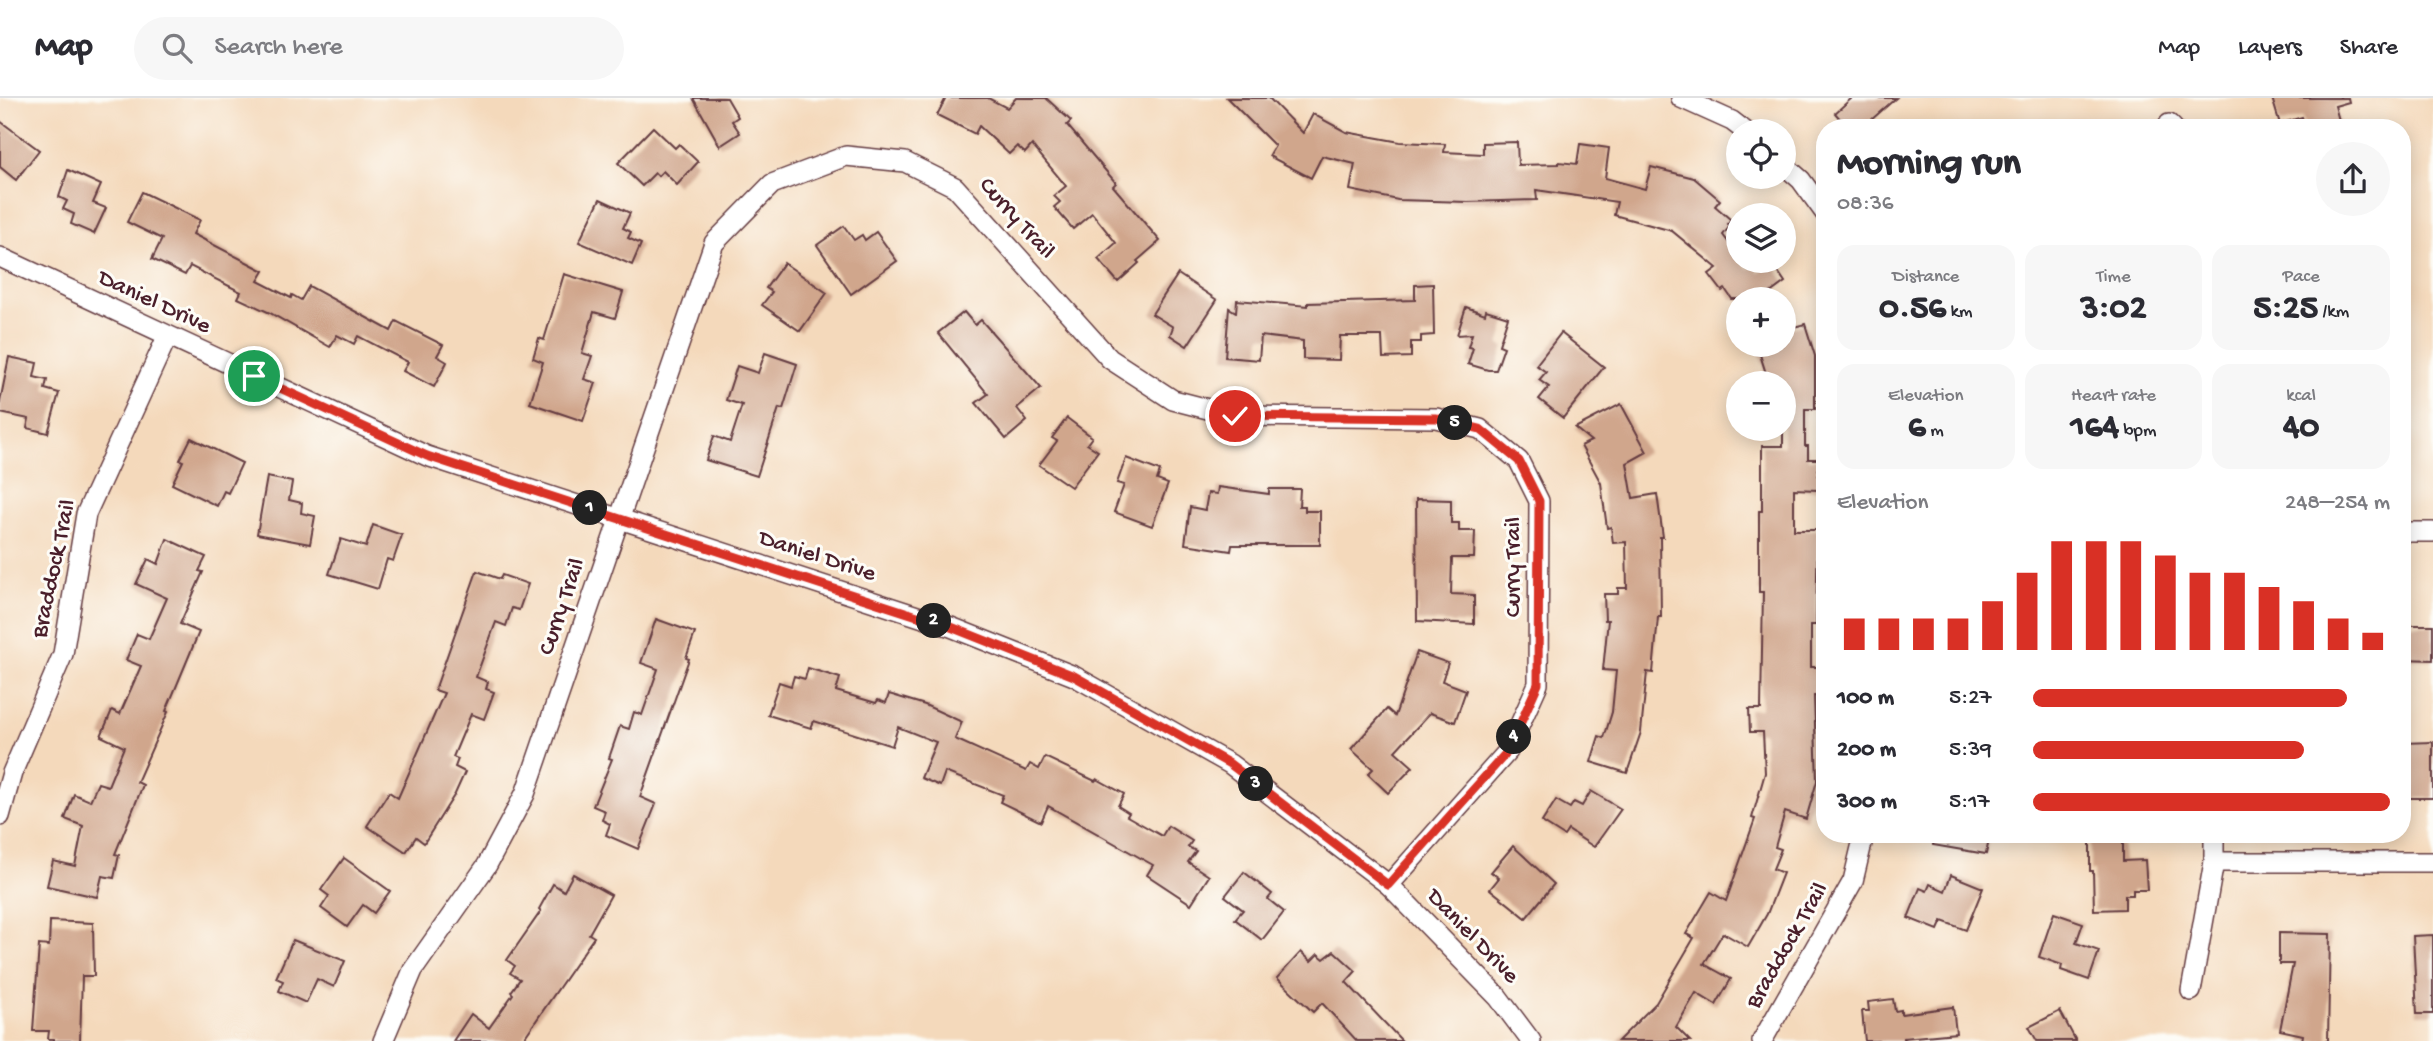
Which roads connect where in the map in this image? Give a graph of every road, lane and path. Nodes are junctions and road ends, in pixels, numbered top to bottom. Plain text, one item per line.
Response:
1 (1681, 98) edge
2 (1728, 119) edge
3 (1796, 176) edge
4 (1816, 201) edge
5 (0, 257) edge
6 (167, 337) junction
7 (619, 517) junction
8 (2411, 532) edge
9 (2433, 532) edge
10 (0, 816) edge
11 (1862, 843) edge
12 (2214, 843) edge
13 (2214, 862) junction
14 (2433, 862) edge
15 (1388, 885) junction
16 (2191, 991) dead end
17 (383, 1041) edge
18 (1531, 1041) edge
19 (1762, 1041) edge

1 - 2 street
3 - 4 street
5 - 6 street, Daniel Drive
6 - 7 street, Daniel Drive
6 - 10 street, Braddock Trail
7 - 15 street, Daniel Drive
7 - 15 street, Curry Trail
7 - 17 street, Curry Trail
8 - 9 street
11 - 19 street, Braddock Trail
12 - 13 street
13 - 14 street
13 - 16 street
15 - 18 street, Daniel Drive

